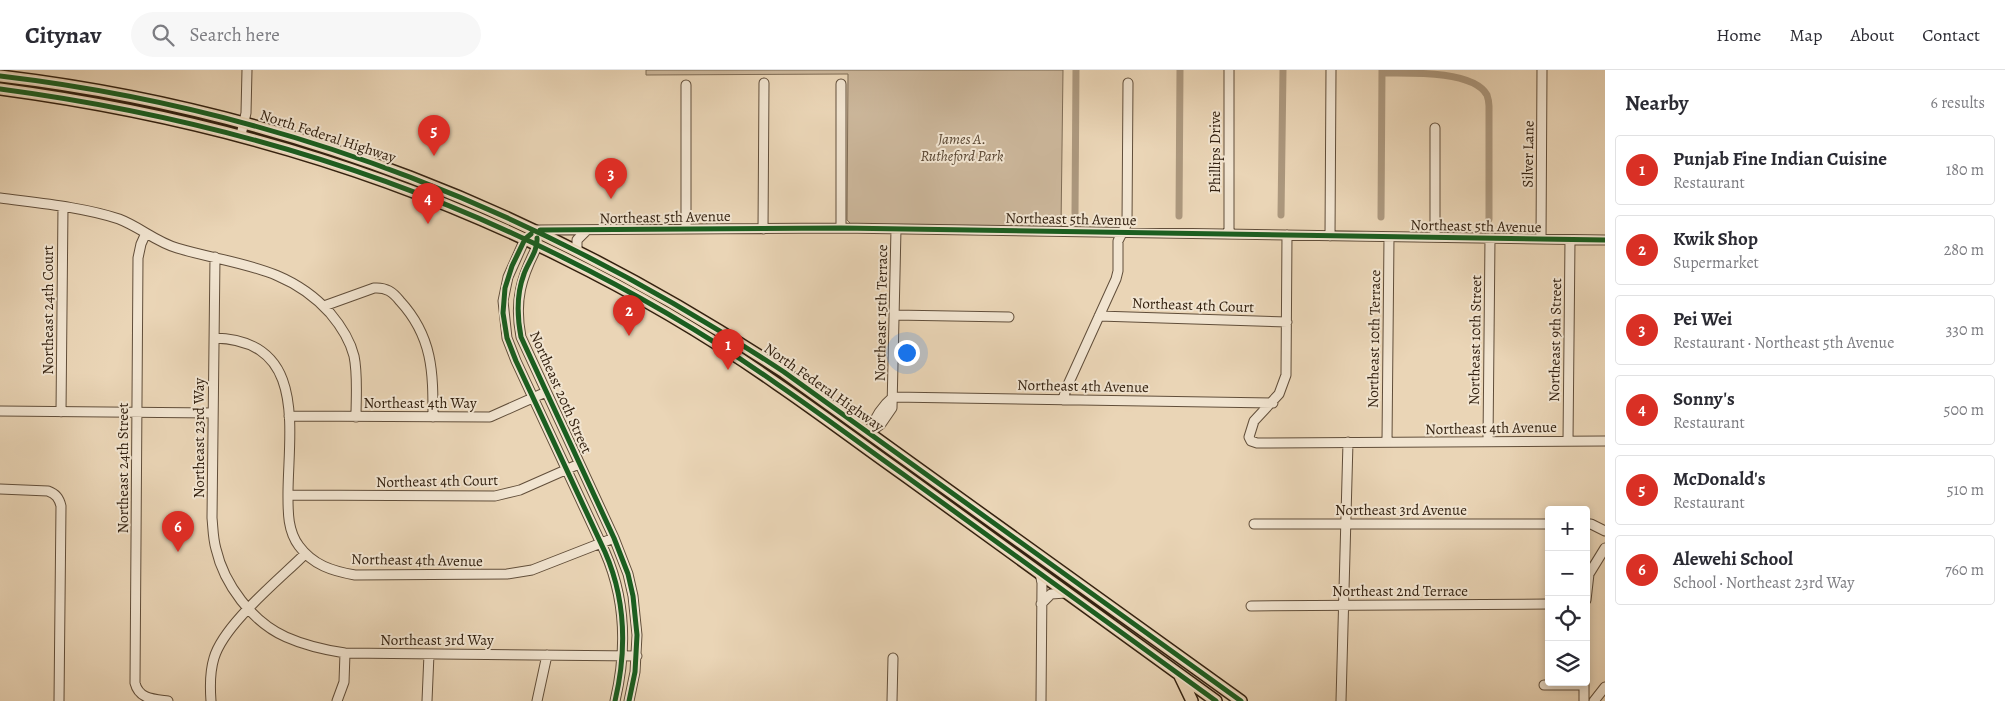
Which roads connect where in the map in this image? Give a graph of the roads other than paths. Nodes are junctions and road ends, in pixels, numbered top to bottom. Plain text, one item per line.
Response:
1 (247, 70) edge
2 (1229, 70) edge
3 (1331, 70) edge
4 (1542, 70) edge
5 (1, 76) edge
6 (1128, 82) dead end
7 (764, 83) dead end
8 (842, 84) dead end
9 (686, 85) dead end
10 (0, 89) edge
11 (0, 94) edge
12 (245, 123) junction
13 (1435, 128) dead end
14 (284, 134) junction
15 (241, 135) junction
16 (268, 143) junction
17 (0, 198) edge
18 (63, 208) junction
19 (841, 228) junction
20 (686, 229) junction
21 (764, 229) junction
22 (896, 229) junction
23 (536, 230) junction
24 (587, 230) junction
25 (1122, 232) junction
26 (146, 233) junction
27 (1229, 234) junction
28 (1287, 235) junction
29 (1330, 236) junction
30 (1389, 237) junction
31 (1434, 237) junction
32 (1490, 238) junction
33 (525, 239) junction
34 (1541, 239) junction
35 (1570, 240) junction
36 (1605, 240) edge
37 (538, 245) junction
38 (577, 250) junction
39 (216, 257) junction
40 (658, 294) junction
41 (651, 305) junction
42 (324, 306) junction
43 (503, 309) junction
44 (518, 309) junction
45 (894, 315) junction
46 (1099, 316) junction
47 (1009, 317) dead end
48 (1287, 322) junction
49 (724, 332) junction
50 (700, 334) junction
51 (214, 338) junction
52 (784, 372) junction
53 (776, 383) junction
54 (546, 392) junction
55 (893, 397) junction
56 (533, 398) junction
57 (1063, 400) junction
58 (1273, 403) junction
59 (0, 411) edge
60 (61, 412) junction
61 (137, 413) junction
62 (213, 413) junction
63 (289, 416) junction
64 (356, 417) junction
65 (433, 417) junction
66 (844, 432) junction
67 (869, 433) junction
68 (1488, 441) junction
69 (1568, 441) junction
70 (1605, 441) edge
71 (1348, 442) junction
72 (1386, 442) junction
73 (862, 445) junction
74 (887, 447) junction
75 (580, 464) junction
76 (567, 470) junction
77 (0, 489) edge
78 (288, 495) junction
79 (1254, 524) dead end
80 (1346, 524) junction
81 (1545, 524) edge
82 (1590, 524) edge
83 (1605, 531) edge
84 (614, 538) junction
85 (601, 542) junction
86 (1605, 548) edge
87 (305, 554) junction
88 (1040, 573) junction
89 (1074, 581) junction
90 (1055, 585) junction
91 (1066, 593) junction
92 (1586, 596) edge
93 (1041, 604) junction
94 (1545, 604) edge
95 (1345, 605) junction
96 (1252, 606) dead end
97 (249, 609) junction
98 (345, 653) junction
99 (430, 654) junction
100 (547, 655) junction
101 (623, 656) junction
102 (637, 656) junction
103 (893, 658) dead end
104 (1207, 676) junction
105 (1184, 678) junction
106 (1584, 686) edge
107 (1605, 687) edge
108 (1239, 699) edge
109 (1212, 700) edge
110 (59, 701) edge
111 (168, 701) edge
112 (211, 701) edge
113 (337, 701) edge
114 (427, 701) edge
115 (537, 701) edge
116 (615, 701) edge
117 (629, 701) edge
118 (892, 701) edge
119 (1041, 701) edge
120 (1192, 701) edge
121 (1341, 701) edge
122 (1584, 701) edge
123 (1594, 701) edge

1 - 12 street
2 - 27 street, Phillips Drive
3 - 29 street
4 - 34 street, Silver Lane
5 - 10 street
5 - 12 main road, North Federal Highway
6 - 25 street
7 - 21 street
8 - 19 street
9 - 20 street
10 - 11 street
10 - 15 main road, North Federal Highway
12 - 14 main road, North Federal Highway
12 - 15 street
13 - 31 street
14 - 16 main road
14 - 23 main road, North Federal Highway
15 - 16 main road, North Federal Highway
16 - 33 main road, North Federal Highway
17 - 18 street
18 - 26 street
18 - 60 street, Northeast 24th Court
19 - 21 street, Northeast 5th Avenue
19 - 22 street, Northeast 5th Avenue
20 - 21 street, Northeast 5th Avenue
20 - 24 street, Northeast 5th Avenue
22 - 25 street, Northeast 5th Avenue
22 - 45 street, Northeast 15th Terrace
23 - 24 street, Northeast 5th Avenue
23 - 33 street, Northeast 20th Street
23 - 37 street
23 - 38 main road, North Federal Highway
24 - 38 street
25 - 27 street, Northeast 5th Avenue
25 - 46 street
26 - 39 street
26 - 61 street, Northeast 24th Street
27 - 28 street, Northeast 5th Avenue
28 - 29 street, Northeast 5th Avenue
28 - 48 street
29 - 30 street, Northeast 5th Avenue
30 - 31 street, Northeast 5th Avenue
30 - 72 street, Northeast 10th Terrace
31 - 32 street, Northeast 5th Avenue
32 - 34 street, Northeast 5th Avenue
32 - 68 street, Northeast 10th Street
33 - 37 main road, North Federal Highway
33 - 43 street, Northeast 20th Street
34 - 35 street, Northeast 5th Avenue
35 - 36 street, Northeast 5th Avenue
35 - 69 street, Northeast 9th Street
37 - 41 main road, North Federal Highway
37 - 44 street, Northeast 20th Street
38 - 40 main road, North Federal Highway
39 - 42 street
39 - 51 street, Northeast 23rd Way
40 - 41 main road
40 - 49 main road, North Federal Highway
41 - 50 main road, North Federal Highway
42 - 64 street
42 - 65 street
43 - 44 street
43 - 56 street, Northeast 20th Street
44 - 54 street, Northeast 20th Street
45 - 47 street
45 - 55 street, Northeast 15th Terrace
46 - 48 street, Northeast 4th Court
46 - 57 street
48 - 58 street
49 - 50 main road
49 - 52 main road, North Federal Highway
50 - 53 main road, North Federal Highway
51 - 62 street, Northeast 23rd Way
51 - 63 street, Northeast 4th Avenue
52 - 53 street
52 - 67 main road, North Federal Highway
53 - 66 main road, North Federal Highway
54 - 56 street, Northeast 4th Way
54 - 75 street, Northeast 20th Street
55 - 57 street, Northeast 4th Avenue
55 - 67 street, Northeast 15th Terrace
56 - 65 street, Northeast 4th Way
56 - 76 street, Northeast 20th Street
57 - 58 street, Northeast 4th Avenue
58 - 71 street, Northeast 4th Avenue
59 - 60 street
60 - 61 street
61 - 62 street
61 - 111 street, Northeast 24th Street
62 - 97 street, Northeast 23rd Way
63 - 64 street, Northeast 4th Way
63 - 78 street, Northeast 4th Avenue
64 - 65 street, Northeast 4th Way
66 - 67 main road
66 - 73 main road, North Federal Highway
67 - 74 main road, North Federal Highway
68 - 69 street, Northeast 4th Avenue
68 - 72 street, Northeast 4th Avenue
69 - 70 street, Northeast 4th Avenue
71 - 72 street, Northeast 4th Avenue
71 - 80 street
73 - 74 main road
73 - 88 main road, North Federal Highway
74 - 89 main road, North Federal Highway
75 - 76 street, Northeast 4th Court
75 - 84 street, Northeast 20th Street
76 - 78 street, Northeast 4th Court
76 - 85 street, Northeast 20th Street
77 - 110 street
78 - 87 street, Northeast 4th Avenue
79 - 80 street, Northeast 3rd Avenue
80 - 81 street, Northeast 3rd Avenue
80 - 95 street
82 - 83 street
84 - 85 street, Northeast 4th Avenue
84 - 102 street, Northeast 20th Street
85 - 87 street, Northeast 4th Avenue
85 - 101 street, Northeast 20th Street
86 - 92 street
87 - 97 street
88 - 90 main road, North Federal Highway
88 - 93 street
89 - 90 main road
89 - 104 main road, North Federal Highway
90 - 91 main road, North Federal Highway
91 - 93 street
91 - 105 main road, North Federal Highway
93 - 119 street
94 - 95 street, Northeast 2nd Terrace
95 - 96 street, Northeast 2nd Terrace
95 - 121 street
97 - 98 street, Northeast 3rd Way
97 - 112 street
98 - 99 street, Northeast 3rd Way
98 - 113 street
99 - 100 street, Northeast 3rd Way
99 - 114 street
100 - 101 street, Northeast 3rd Way
100 - 115 street
101 - 102 street, Northeast 3rd Way
101 - 116 street, Northeast 20th Street
102 - 117 street, Northeast 20th Street
103 - 118 street
104 - 105 main road
104 - 108 main road, North Federal Highway
104 - 109 main road
105 - 109 main road, North Federal Highway
105 - 120 main road
106 - 122 street
107 - 123 street
108 - 109 main road

